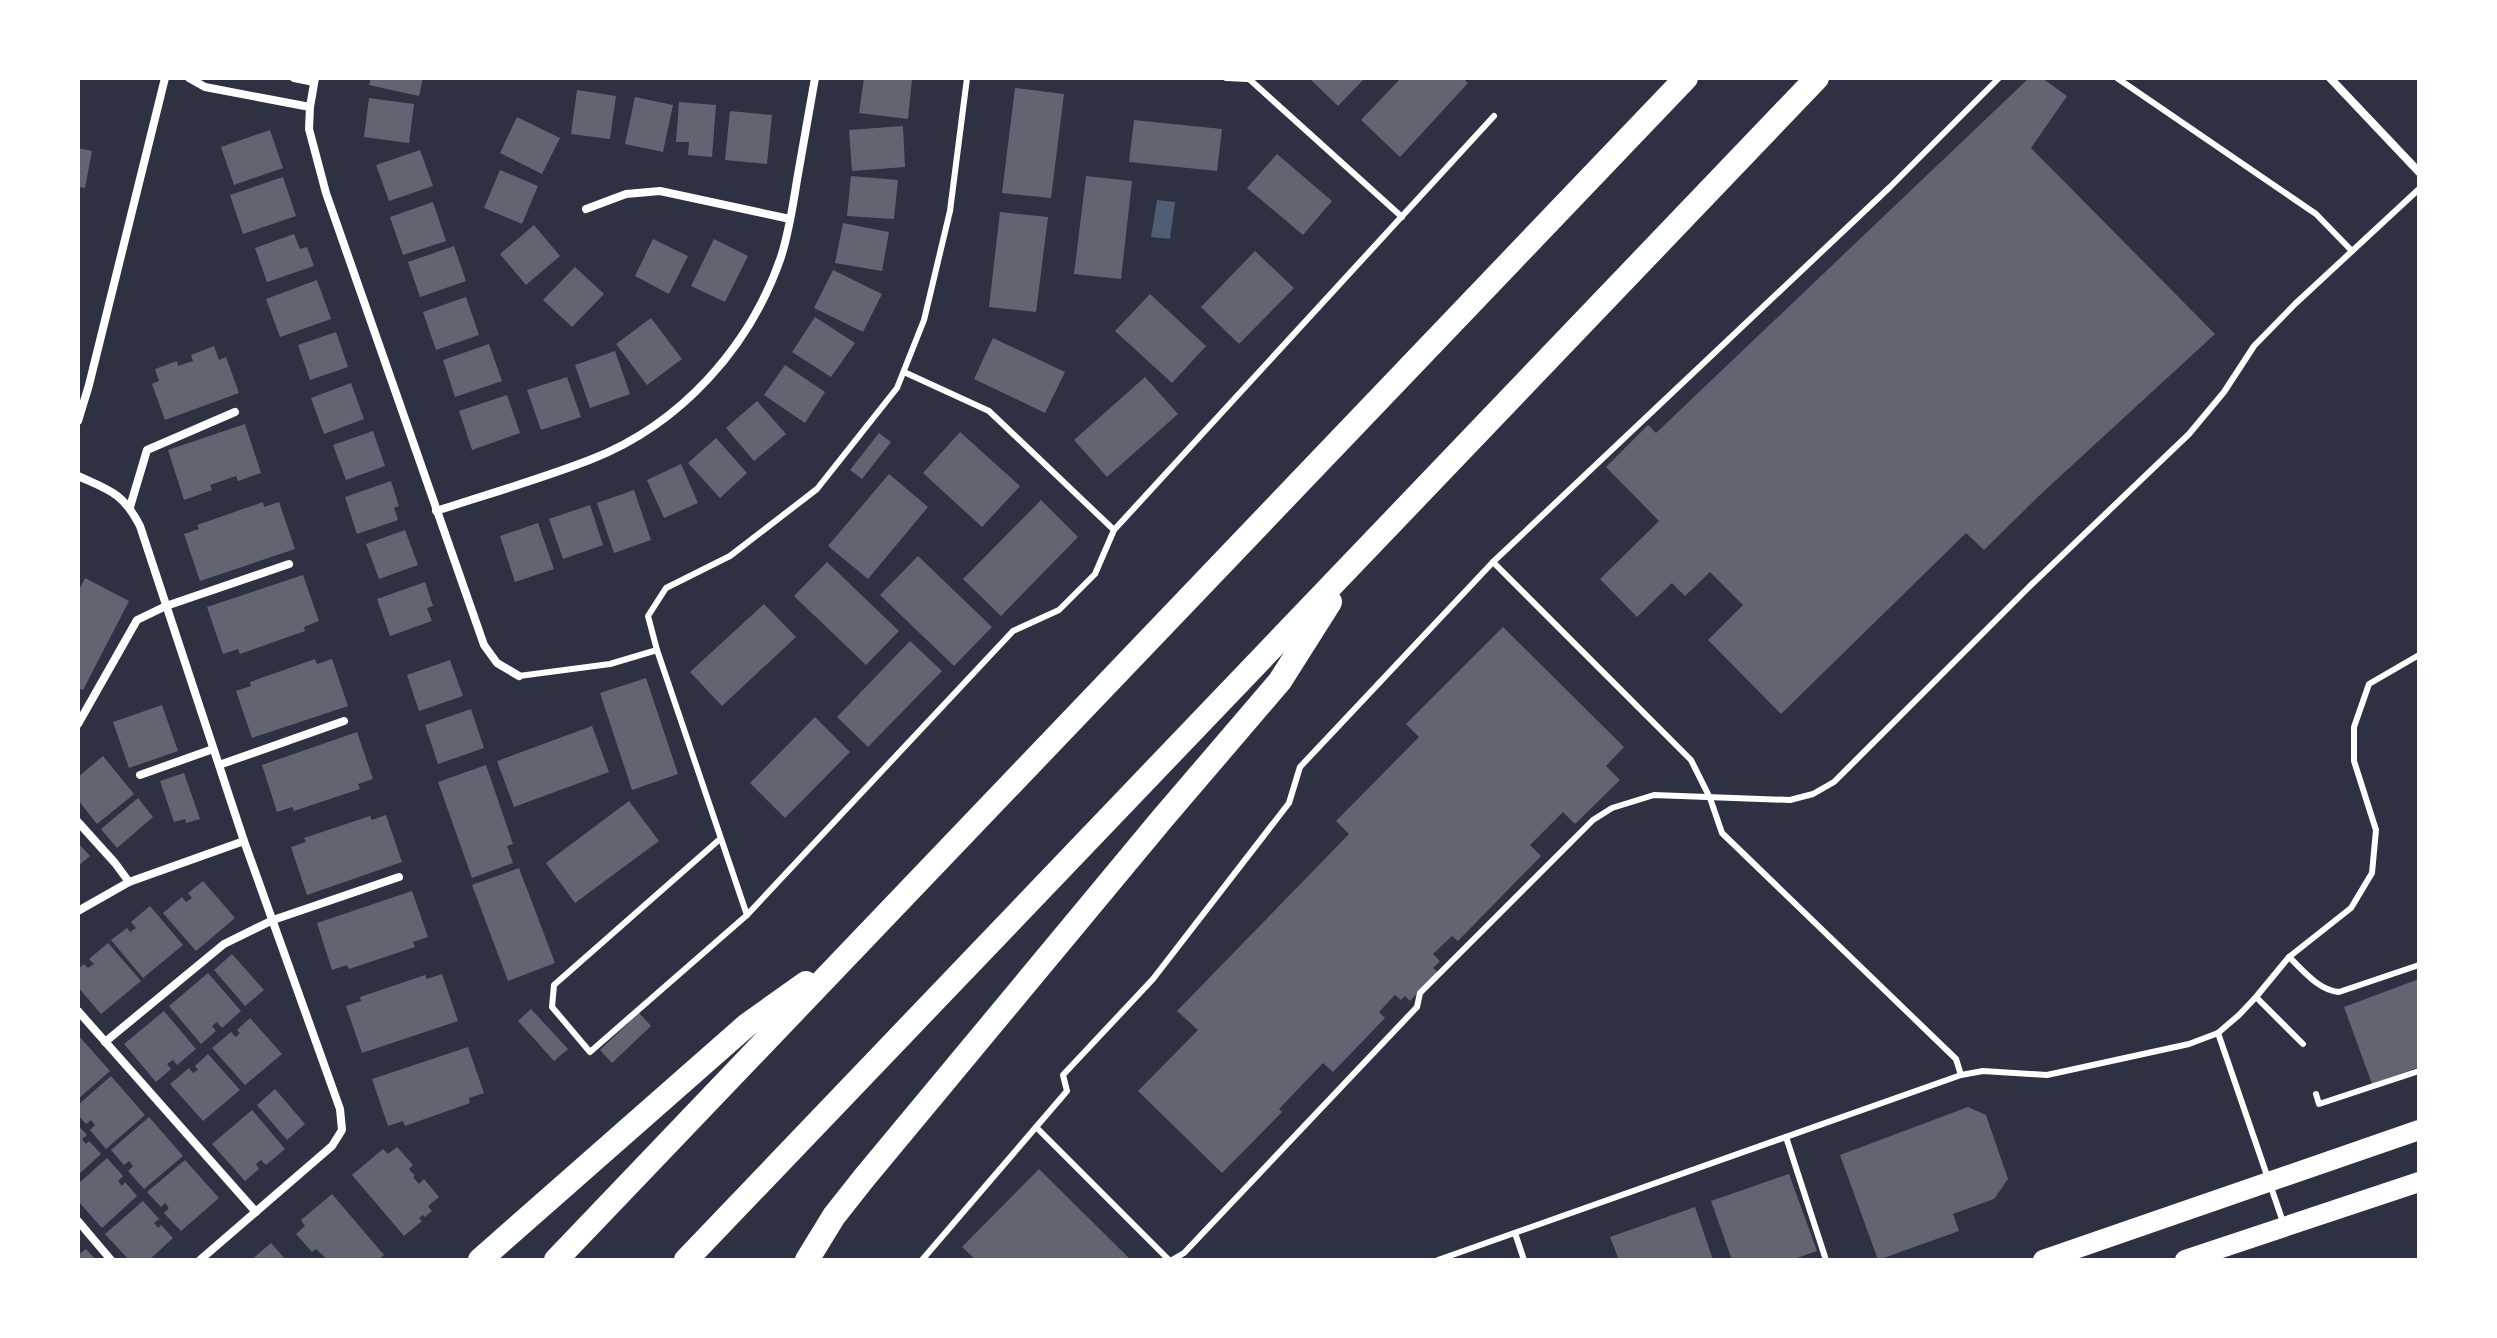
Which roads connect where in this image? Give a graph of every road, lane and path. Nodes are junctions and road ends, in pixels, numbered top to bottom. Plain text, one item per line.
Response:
1 (165, 78) edge
2 (189, 78) edge
3 (294, 78) edge
4 (815, 78) edge
5 (967, 78) edge
6 (1226, 78) edge
7 (1247, 78) edge
8 (1686, 78) edge
9 (1817, 78) edge
10 (1999, 78) edge
11 (2117, 78) edge
12 (2330, 78) edge
13 (314, 80) edge
14 (310, 107) junction
15 (1494, 116) dead end
16 (2419, 172) edge
17 (2419, 189) edge
18 (586, 209) dead end
19 (1402, 217) junction
20 (790, 219) junction
21 (2352, 251) junction
22 (904, 372) junction
23 (235, 412) dead end
24 (78, 421) edge
25 (78, 476) edge
26 (130, 507) junction
27 (436, 511) junction
28 (1114, 530) junction
29 (1355, 560) junction
30 (1493, 562) junction
31 (289, 564) dead end
32 (166, 606) junction
33 (657, 650) junction
34 (2419, 655) edge
35 (519, 676) joint
36 (344, 721) dead end
37 (78, 724) edge
38 (213, 749) junction
39 (219, 765) junction
40 (140, 775) dead end
41 (1710, 798) junction
42 (78, 822) edge
43 (720, 839) junction
44 (244, 841) junction
45 (399, 877) dead end
46 (129, 882) junction
47 (78, 911) edge
48 (747, 915) junction
49 (273, 920) junction
50 (857, 946) junction
51 (2289, 957) junction
52 (2419, 965) edge
53 (2256, 997) junction
54 (78, 1011) edge
55 (2218, 1033) junction
56 (105, 1042) junction
57 (2303, 1044) dead end
58 (2419, 1071) edge
59 (1961, 1075) junction
60 (2316, 1094) dead end
61 (1036, 1127) junction
62 (2419, 1130) edge
63 (1786, 1137) junction
64 (2269, 1181) junction
65 (2419, 1182) edge
66 (256, 1212) junction
67 (78, 1221) edge
68 (2284, 1226) junction
69 (1515, 1233) junction
70 (111, 1260) edge
71 (200, 1260) edge
72 (480, 1260) edge
73 (556, 1260) edge
74 (686, 1260) edge
75 (807, 1260) edge
76 (922, 1260) edge
77 (1170, 1260) edge
78 (1438, 1260) edge
79 (1524, 1260) edge
80 (1826, 1260) edge
81 (2043, 1260) edge
82 (2185, 1260) edge

1 - 24 street
2 - 14 street
3 - 13 street
4 - 20 street
5 - 22 lane
6 - 7 lane
7 - 19 lane
8 - 50 highway
9 - 29 highway
10 - 30 lane
11 - 21 lane
12 - 16 street
13 - 14 street
14 - 27 street
15 - 19 lane
17 - 21 lane
18 - 20 street
19 - 28 lane
20 - 27 street
21 - 41 lane
22 - 28 lane
22 - 33 lane
23 - 26 street
25 - 26 street
26 - 32 street
27 - 35 street
28 - 48 lane
29 - 74 highway
29 - 75 highway
30 - 41 lane
30 - 61 lane
31 - 32 street
32 - 37 street
32 - 38 street
33 - 35 lane
33 - 43 lane
34 - 51 lane
36 - 39 street
38 - 39 street
38 - 40 street
39 - 44 street
41 - 59 lane
41 - 77 lane
42 - 46 street
43 - 48 lane
43 - 48 lane
44 - 46 street
44 - 49 street
45 - 49 street
46 - 47 street
49 - 56 street
49 - 66 street
50 - 72 highway
50 - 73 highway
51 - 52 lane
51 - 53 lane
53 - 55 lane
53 - 57 lane
54 - 56 street
55 - 59 lane
55 - 64 lane
56 - 66 street
58 - 60 lane
59 - 63 lane
61 - 76 lane
61 - 77 lane
62 - 64 main road
63 - 69 lane
63 - 80 lane
64 - 68 lane
64 - 81 main road
65 - 68 main road
66 - 71 street
67 - 70 street
68 - 82 main road
69 - 78 lane
69 - 79 lane

